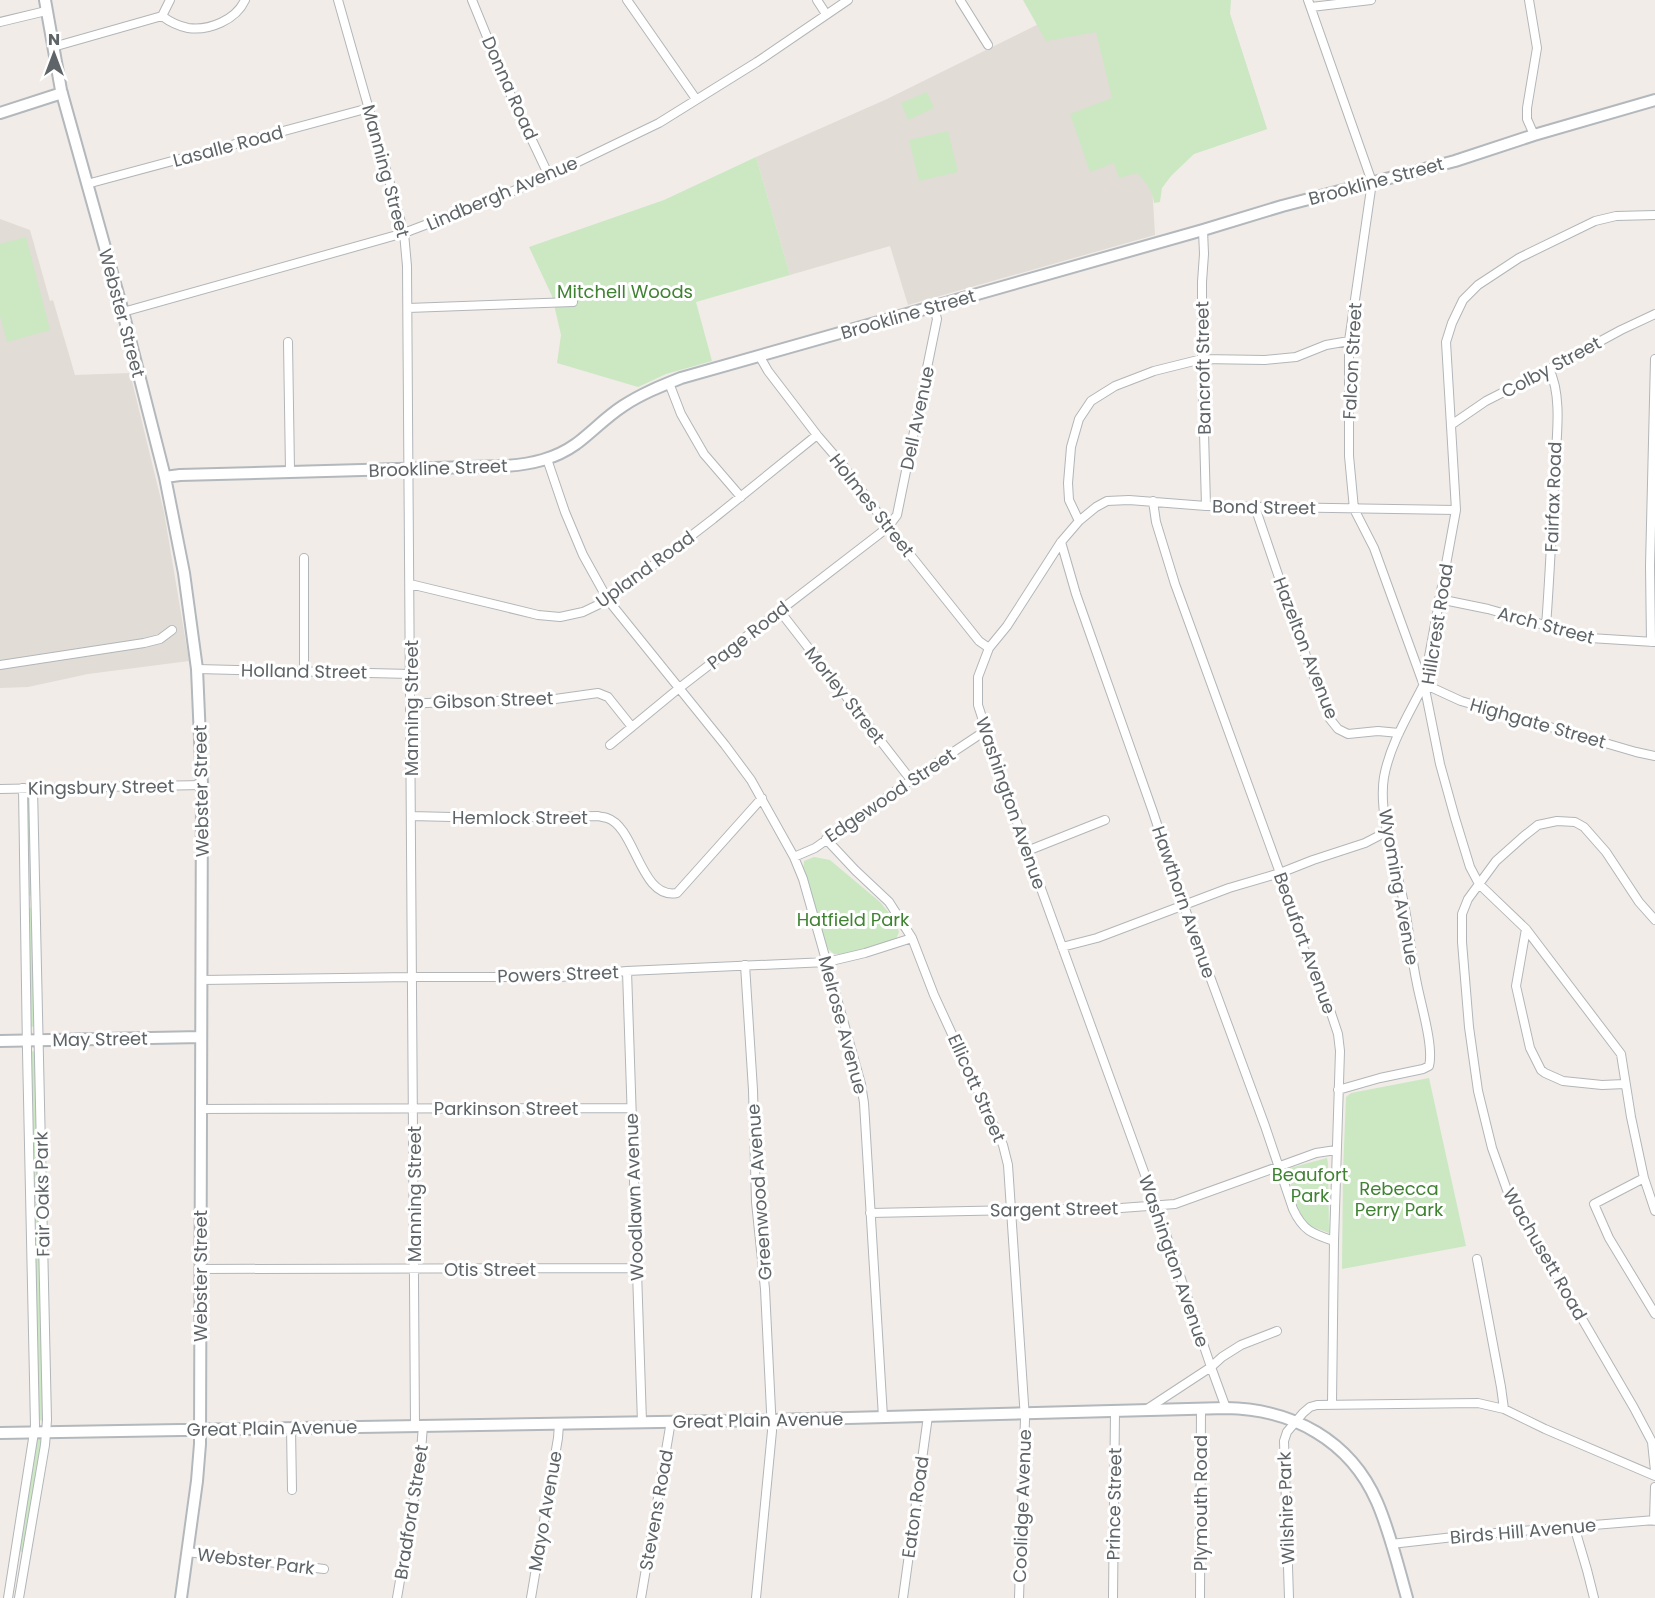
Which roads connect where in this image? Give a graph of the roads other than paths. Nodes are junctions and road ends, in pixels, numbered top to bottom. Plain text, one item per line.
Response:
1 (170, 0) edge
2 (245, 0) edge
3 (338, 0) edge
4 (472, 0) edge
5 (627, 0) edge
6 (817, 0) edge
7 (848, 0) edge
8 (960, 0) edge
9 (1371, 0) edge
10 (1529, 0) edge
11 (1310, 3) edge
12 (45, 5) edge
13 (826, 14) junction
14 (162, 16) junction
15 (0, 22) edge
16 (988, 45) dead end
17 (53, 47) junction
18 (62, 93) junction
19 (696, 99) junction
20 (1655, 100) edge
21 (369, 108) junction
22 (0, 113) edge
23 (1534, 135) junction
24 (549, 176) junction
25 (1372, 182) junction
26 (87, 184) junction
27 (1655, 214) edge
28 (1203, 230) junction
29 (404, 233) junction
30 (573, 302) dead end
31 (934, 307) junction
32 (408, 308) junction
33 (123, 312) junction
34 (1655, 314) edge
35 (1349, 341) junction
36 (288, 342) dead end
37 (760, 357) junction
38 (1202, 359) junction
39 (1655, 359) edge
40 (1549, 369) junction
41 (669, 382) junction
42 (1451, 425) junction
43 (817, 435) junction
44 (547, 459) junction
45 (409, 469) junction
46 (290, 471) junction
47 (165, 477) junction
48 (741, 497) junction
49 (1153, 501) junction
50 (1206, 506) junction
51 (1255, 507) junction
52 (1354, 508) junction
53 (1456, 510) junction
54 (1079, 521) junction
55 (888, 526) junction
56 (1061, 542) junction
57 (304, 558) dead end
58 (410, 584) junction
59 (1439, 599) junction
60 (608, 600) junction
61 (779, 610) junction
62 (1546, 626) junction
63 (172, 630) dead end
64 (1653, 642) edge
65 (989, 648) junction
66 (0, 665) edge
67 (197, 669) junction
68 (304, 671) junction
69 (411, 674) junction
70 (1424, 684) junction
71 (678, 689) junction
72 (411, 704) junction
73 (632, 727) junction
74 (986, 731) junction
75 (1399, 733) junction
76 (610, 745) dead end
77 (1655, 756) edge
78 (911, 780) junction
79 (202, 785) junction
80 (23, 788) junction
81 (33, 788) junction
82 (0, 789) edge
83 (762, 798) junction
84 (411, 816) junction
85 (1105, 820) dead end
86 (1388, 831) junction
87 (826, 839) junction
88 (1027, 851) junction
89 (794, 857) junction
90 (1280, 873) junction
91 (1479, 884) junction
92 (35, 901) junction
93 (25, 902) junction
94 (1184, 906) junction
95 (1655, 920) edge
96 (1526, 929) junction
97 (912, 938) junction
98 (1062, 947) junction
99 (827, 962) junction
100 (745, 965) junction
101 (627, 971) junction
102 (412, 977) junction
103 (201, 980) junction
104 (201, 1037) junction
105 (32, 1040) junction
106 (0, 1041) edge
107 (1625, 1084) junction
108 (1338, 1090) junction
109 (413, 1108) junction
110 (631, 1108) junction
111 (200, 1109) junction
112 (1336, 1150) junction
113 (1279, 1166) junction
114 (1644, 1178) junction
115 (1156, 1205) junction
116 (1011, 1211) junction
117 (1655, 1211) edge
118 (870, 1213) junction
119 (30, 1228) junction
120 (43, 1228) junction
121 (1334, 1241) junction
122 (1477, 1259) dead end
123 (636, 1268) junction
124 (200, 1269) junction
125 (414, 1269) junction
126 (1655, 1314) edge
127 (1277, 1330) dead end
128 (1211, 1367) junction
129 (1332, 1404) junction
130 (1226, 1408) junction
131 (1201, 1409) junction
132 (1504, 1409) junction
133 (1145, 1410) junction
134 (1115, 1411) junction
135 (1025, 1413) junction
136 (928, 1416) junction
137 (883, 1417) junction
138 (772, 1420) junction
139 (671, 1421) junction
140 (1296, 1421) junction
141 (642, 1422) junction
142 (559, 1424) junction
143 (419, 1426) junction
144 (291, 1428) junction
145 (200, 1430) junction
146 (34, 1432) junction
147 (46, 1432) junction
148 (0, 1433) edge
149 (1655, 1471) edge
150 (1655, 1476) edge
151 (1655, 1486) edge
152 (292, 1490) dead end
153 (1654, 1521) edge
154 (1574, 1526) junction
155 (1391, 1544) junction
156 (187, 1552) junction
157 (14, 1557) junction
158 (26, 1558) junction
159 (324, 1569) dead end
160 (8, 1598) edge
161 (19, 1598) edge
162 (181, 1598) edge
163 (398, 1598) edge
164 (531, 1598) edge
165 (641, 1598) edge
166 (756, 1598) edge
167 (903, 1598) edge
168 (1019, 1598) edge
169 (1113, 1598) edge
170 (1200, 1598) edge
171 (1288, 1598) edge
172 (1407, 1598) edge
173 (1594, 1598) edge

1 - 14 street
2 - 14 street
3 - 21 street, Manning Street
4 - 24 street, Donna Road
5 - 19 street
6 - 13 street
7 - 13 street, Lindbergh Avenue
8 - 16 street
9 - 11 street
10 - 23 street
11 - 25 street, Falcon Street
12 - 15 street
12 - 17 street, Webster Street
13 - 19 street, Lindbergh Avenue
14 - 17 street
17 - 18 street, Webster Street
18 - 22 street
18 - 26 street, Webster Street
19 - 24 street, Lindbergh Avenue
20 - 23 street, Brookline Street
21 - 26 street, Lasalle Road
21 - 29 street, Manning Street
23 - 25 street, Brookline Street
24 - 29 street, Lindbergh Avenue
25 - 28 street, Brookline Street
25 - 35 street, Falcon Street
26 - 33 street, Webster Street
27 - 42 street, Hillcrest Road
28 - 31 street, Brookline Street
28 - 38 street, Bancroft Street
29 - 32 street, Manning Street
29 - 33 street, Lindbergh Avenue
30 - 32 street
31 - 37 street, Brookline Street
31 - 55 street, Dell Avenue
32 - 45 street, Manning Street
33 - 47 street, Webster Street
34 - 40 street, Colby Street
35 - 38 street
35 - 52 street, Falcon Street
36 - 46 street
37 - 41 street, Brookline Street
37 - 43 street, Holmes Street
38 - 50 street, Bancroft Street
38 - 54 street
39 - 64 street
40 - 42 street, Colby Street
40 - 62 street, Fairfax Road
41 - 44 street, Brookline Street
41 - 48 street
42 - 53 street, Hillcrest Road
43 - 48 street, Upland Road
43 - 55 street, Holmes Street
44 - 45 street, Brookline Street
44 - 60 street, Melrose Avenue
45 - 46 street, Brookline Street
45 - 58 street, Manning Street
46 - 47 street, Brookline Street
47 - 67 street, Webster Street
48 - 60 street, Upland Road
49 - 50 street, Bond Street
49 - 54 street, Bond Street
49 - 90 street, Beaufort Avenue
50 - 51 street, Bond Street
51 - 52 street, Bond Street
51 - 75 street, Hazelton Avenue
52 - 53 street, Bond Street
52 - 70 street, Falcon Street
53 - 59 street, Hillcrest Road
54 - 56 street, Washington Avenue
55 - 61 street, Page Road
55 - 65 street, Holmes Street
56 - 65 street, Washington Avenue
56 - 94 street, Hawthorn Avenue
57 - 68 street
58 - 60 street, Upland Road
58 - 69 street, Manning Street
59 - 62 street, Arch Street
59 - 70 street, Hillcrest Road
60 - 71 street, Melrose Avenue
61 - 71 street, Page Road
61 - 78 street, Morley Street
62 - 64 street, Arch Street
63 - 66 street
65 - 74 street, Washington Avenue
67 - 68 street, Holland Street
67 - 79 street, Webster Street
68 - 69 street, Holland Street
69 - 72 street, Manning Street
70 - 75 street, Wyoming Avenue
70 - 77 street, Highgate Street
70 - 91 street, Hillcrest Road
71 - 73 street, Page Road
71 - 83 street, Melrose Avenue
72 - 73 street, Gibson Street
72 - 84 street, Manning Street
73 - 76 street, Page Road
74 - 78 street, Edgewood Street
74 - 88 street, Washington Avenue
75 - 86 street, Wyoming Avenue
78 - 87 street, Edgewood Street
79 - 81 street, Kingsbury Street
79 - 103 street, Webster Street
80 - 81 street, Kingsbury Street
80 - 82 street, Kingsbury Street
80 - 93 street, Fair Oaks Park
81 - 92 street, Fair Oaks Park
83 - 84 street, Hemlock Street
83 - 89 street, Melrose Avenue
84 - 102 street, Manning Street
85 - 88 street
86 - 90 street
86 - 108 street, Wyoming Avenue
87 - 89 street, Edgewood Street
87 - 97 street, Ellicott Street
88 - 98 street, Washington Avenue
89 - 99 street, Melrose Avenue
90 - 94 street
90 - 108 street, Beaufort Avenue
91 - 95 street, Wachusett Road
91 - 96 street, Hillcrest Road
91 - 149 street, Wachusett Road
92 - 93 street
92 - 105 street, Fair Oaks Park
93 - 105 street, Fair Oaks Park
94 - 98 street
94 - 113 street, Hawthorn Avenue
96 - 107 street, Hillcrest Road
96 - 107 street
97 - 99 street, Powers Street
97 - 116 street, Ellicott Street
98 - 115 street, Washington Avenue
99 - 100 street, Powers Street
99 - 118 street, Melrose Avenue
100 - 101 street, Powers Street
100 - 138 street, Greenwood Avenue
101 - 102 street, Powers Street
101 - 110 street, Woodlawn Avenue
102 - 103 street, Powers Street
102 - 109 street, Manning Street
103 - 104 street, Webster Street
104 - 105 street, May Street
104 - 111 street, Webster Street
105 - 106 street, May Street
105 - 119 street, Fair Oaks Park
105 - 120 street, Fair Oaks Park
107 - 114 street, Hillcrest Road
108 - 112 street, Beaufort Avenue
109 - 110 street, Parkinson Street
109 - 111 street, Parkinson Street
109 - 125 street, Manning Street
110 - 123 street, Woodlawn Avenue
111 - 124 street, Webster Street
112 - 113 street, Sargent Street
112 - 121 street, Beaufort Avenue
113 - 115 street, Sargent Street
113 - 121 street, Hawthorn Avenue
114 - 117 street, Hillcrest Road
114 - 126 street
115 - 116 street, Sargent Street
115 - 128 street, Washington Avenue
116 - 118 street, Sargent Street
116 - 135 street, Ellicott Street
118 - 137 street, Melrose Avenue
119 - 120 street
119 - 146 street, Fair Oaks Park
120 - 147 street, Fair Oaks Park
121 - 129 street, Beaufort Avenue
122 - 132 street
123 - 125 street, Otis Street
123 - 141 street, Woodlawn Avenue
124 - 125 street, Otis Street
124 - 145 street, Webster Street
125 - 143 street, Manning Street
127 - 128 street
128 - 130 street, Washington Avenue
128 - 133 street
129 - 132 street
129 - 140 street
130 - 131 street, Great Plain Avenue
130 - 140 street, Great Plain Avenue
131 - 133 street, Great Plain Avenue
131 - 170 street, Plymouth Road
132 - 150 street
133 - 134 street, Great Plain Avenue
134 - 135 street, Great Plain Avenue
134 - 169 street, Prince Street
135 - 136 street, Great Plain Avenue
135 - 168 street, Coolidge Avenue
136 - 137 street, Great Plain Avenue
136 - 167 street, Eaton Road
137 - 138 street, Great Plain Avenue
138 - 139 street, Great Plain Avenue
138 - 166 street, Greenwood Avenue
139 - 141 street, Great Plain Avenue
139 - 165 street, Stevens Road
140 - 155 street, Great Plain Avenue
140 - 171 street, Wilshire Park
141 - 142 street, Great Plain Avenue
142 - 143 street, Great Plain Avenue
142 - 164 street, Mayo Avenue
143 - 144 street, Great Plain Avenue
143 - 163 street, Bradford Street
144 - 145 street, Great Plain Avenue
144 - 152 street
145 - 147 street, Great Plain Avenue
145 - 156 street, Webster Street
146 - 147 street, Great Plain Avenue
146 - 148 street, Great Plain Avenue
146 - 157 street, Fair Oaks Park
147 - 158 street, Fair Oaks Park
151 - 153 street
153 - 154 street, Birds Hill Avenue
154 - 155 street, Birds Hill Avenue
154 - 173 street
155 - 172 street, Great Plain Avenue
156 - 159 street, Webster Park
156 - 162 street, Webster Street
157 - 158 street
157 - 160 street, Fair Oaks Park
158 - 161 street, Fair Oaks Park

